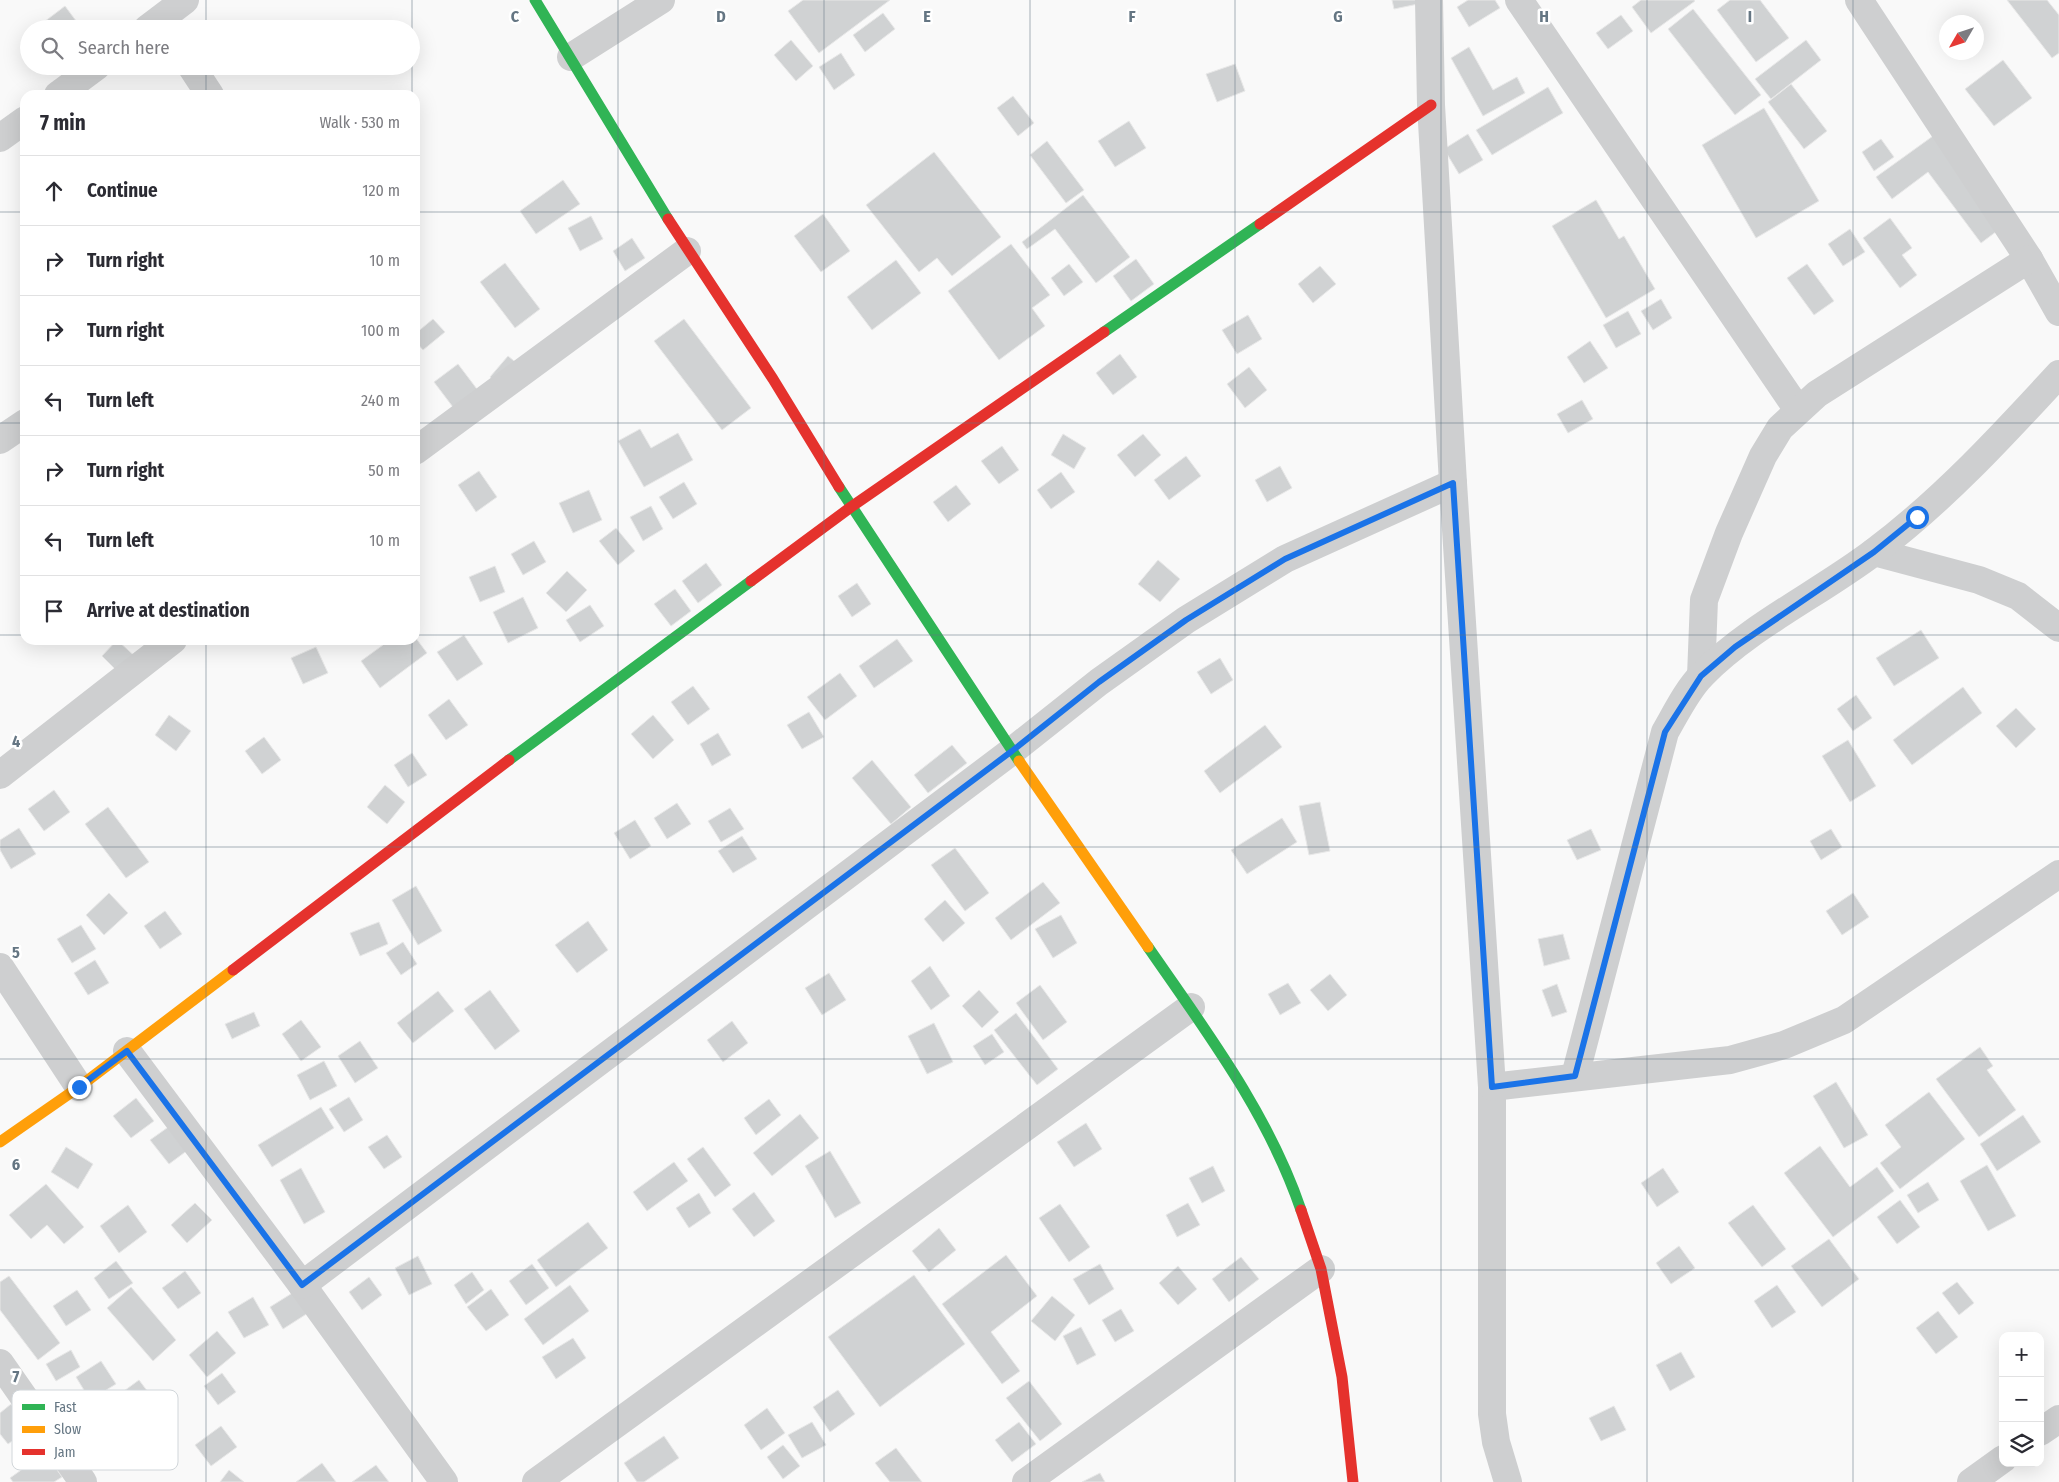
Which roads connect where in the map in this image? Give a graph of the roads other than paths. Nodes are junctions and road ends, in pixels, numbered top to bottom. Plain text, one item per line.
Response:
1 (185, 0) edge
2 (535, 0) edge
3 (661, 0) edge
4 (1429, 0) edge
5 (1520, 0) edge
6 (1859, 0) edge
7 (164, 20) edge
8 (572, 58) junction
9 (85, 75) edge
10 (197, 75) edge
11 (65, 90) edge
12 (207, 90) edge
13 (1432, 105) junction
14 (20, 124) edge
15 (0, 138) edge
16 (687, 251) junction
17 (2029, 259) junction
18 (2059, 312) edge
19 (2059, 374) edge
20 (1798, 410) junction
21 (420, 441) edge
22 (1453, 483) junction
23 (852, 507) junction
24 (1874, 552) junction
25 (2059, 628) edge
26 (167, 645) edge
27 (1701, 676) junction
28 (1012, 751) junction
29 (0, 775) edge
30 (2059, 874) edge
31 (0, 968) edge
32 (1191, 1007) junction
33 (127, 1051) junction
34 (1575, 1076) junction
35 (79, 1087) junction
36 (1492, 1087) junction
37 (0, 1142) edge
38 (1321, 1269) junction
39 (302, 1285) junction
40 (0, 1362) edge
41 (19, 1390) edge
42 (2059, 1419) edge
43 (2044, 1429) edge
44 (1999, 1462) edge
45 (74, 1470) edge
46 (82, 1482) edge
47 (444, 1482) edge
48 (536, 1482) edge
49 (1026, 1482) edge
50 (1353, 1482) edge
51 (1508, 1482) edge
52 (1971, 1482) edge

1 - 7 street
2 - 8 street
3 - 8 street
4 - 13 street
5 - 20 street
6 - 17 street
8 - 16 street
9 - 11 street
10 - 12 street
13 - 22 street
13 - 23 street
14 - 15 street
16 - 21 street
16 - 23 street
17 - 18 street
17 - 20 street
19 - 24 street
20 - 27 street
22 - 28 street
22 - 36 street
23 - 28 street
23 - 33 street
24 - 25 street
24 - 27 street
26 - 29 street
27 - 34 street
28 - 32 street
28 - 39 street
30 - 34 street
31 - 35 street
32 - 38 street
32 - 48 street
33 - 35 street
33 - 39 street
34 - 36 street
35 - 37 street
36 - 51 street
38 - 49 street
38 - 50 street
39 - 47 street
40 - 41 street
42 - 43 street
44 - 52 street
45 - 46 street

